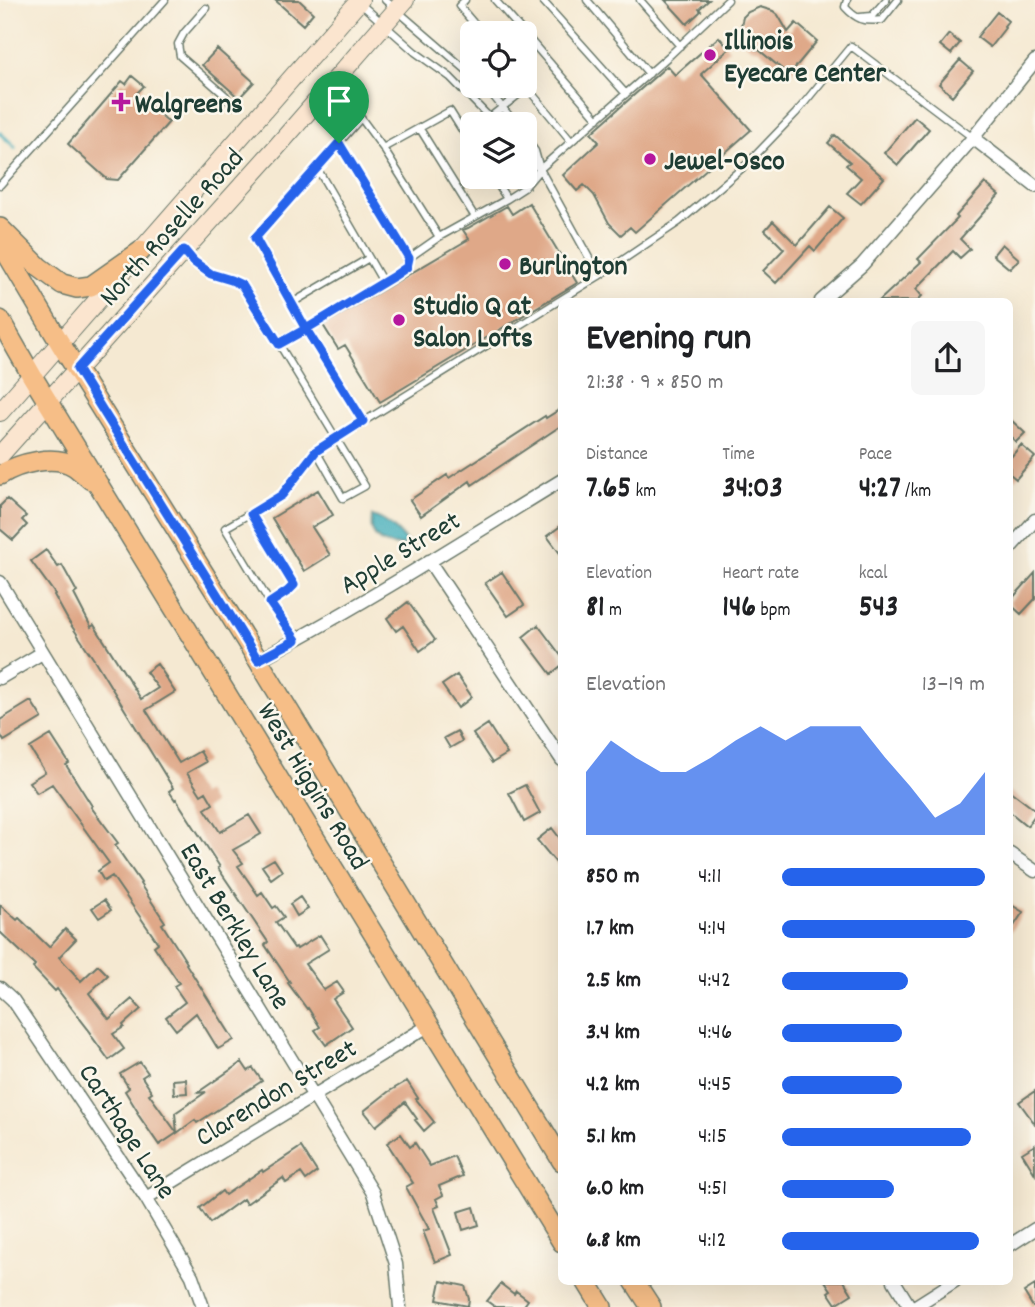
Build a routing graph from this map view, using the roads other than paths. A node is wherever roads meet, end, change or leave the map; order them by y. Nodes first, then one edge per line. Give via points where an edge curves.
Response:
1 (165, 0) edge
2 (465, 0) edge
3 (495, 0) edge
4 (542, 0) edge
5 (587, 0) edge
6 (640, 0) edge
7 (728, 0) edge
8 (847, 0) edge
9 (886, 0) edge
10 (898, 0) edge
11 (358, 1) edge
12 (396, 3) edge
13 (206, 8) dead end
14 (858, 18) junction
15 (472, 21) edge
16 (514, 21) edge
17 (384, 23) junction
18 (680, 46) junction
19 (537, 48) edge
20 (1035, 61) edge
21 (460, 64) edge
22 (649, 74) junction
23 (626, 94) junction
24 (496, 98) edge
25 (513, 98) edge
26 (535, 98) edge
27 (232, 106) dead end
28 (503, 107) junction
29 (485, 112) edge
30 (496, 112) edge
31 (507, 112) edge
32 (598, 118) junction
33 (460, 127) edge
34 (419, 129) junction
35 (973, 138) junction
36 (572, 141) junction
37 (339, 143) junction
38 (383, 148) junction
39 (537, 158) edge
40 (537, 167) edge
41 (317, 168) junction
42 (540, 169) junction
43 (0, 185) edge
44 (1035, 186) edge
45 (501, 189) edge
46 (507, 199) junction
47 (475, 217) junction
48 (0, 228) edge
49 (439, 237) junction
50 (0, 242) edge
51 (184, 250) junction
52 (141, 251) junction
53 (369, 258) junction
54 (409, 258) junction
55 (599, 276) junction
56 (383, 282) junction
57 (563, 298) edge
58 (824, 298) edge
59 (558, 301) edge
60 (292, 303) junction
61 (0, 320) edge
62 (306, 329) junction
63 (60, 343) junction
64 (279, 344) junction
65 (77, 369) junction
66 (32, 376) junction
67 (49, 401) junction
68 (0, 412) edge
69 (363, 421) junction
70 (336, 438) junction
71 (316, 451) junction
72 (0, 455) edge
73 (0, 475) edge
74 (558, 482) edge
75 (103, 490) junction
76 (251, 514) junction
77 (1035, 520) edge
78 (1013, 545) edge
79 (429, 561) junction
80 (0, 582) edge
81 (270, 603) junction
82 (296, 640) junction
83 (42, 653) junction
84 (258, 660) junction
85 (0, 678) edge
86 (558, 754) edge
87 (1013, 856) edge
88 (1035, 871) edge
89 (0, 988) edge
90 (428, 1026) junction
91 (313, 1096) junction
92 (558, 1154) edge
93 (146, 1198) junction
94 (1035, 1229) edge
95 (558, 1236) edge
96 (1013, 1243) edge
97 (588, 1285) edge
98 (637, 1285) edge
99 (897, 1285) edge
100 (948, 1285) edge
101 (203, 1307) edge
102 (400, 1307) edge
103 (602, 1307) edge
104 (651, 1307) edge
105 (912, 1307) edge

1 - 43 lane
2 - 15 lane via 459,6
3 - 16 lane
4 - 23 lane
5 - 22 lane
6 - 18 lane
7 - 18 lane
8 - 14 lane via 845,6
9 - 14 lane via 872,16
10 - 14 lane via 882,20
11 - 17 lane
11 - 52 main road, North Roselle Road
12 - 17 main road, North Roselle Road
12 - 21 lane
13 - 27 lane via 184,33 178,44 180,55
17 - 29 lane
17 - 51 main road, North Roselle Road
18 - 22 lane
19 - 32 lane
20 - 35 street
22 - 23 lane
23 - 32 lane
24 - 28 lane
25 - 28 lane
26 - 36 lane
28 - 30 lane
28 - 31 lane
32 - 36 lane
33 - 34 lane via 450,111
34 - 38 lane
34 - 47 lane
35 - 44 street
35 - 55 lane via 851,46 747,164 678,222
35 - 58 street via 862,265
36 - 42 lane
37 - 38 lane via 362,118
37 - 41 lane
37 - 54 lane
38 - 49 lane
39 - 42 lane
40 - 42 lane
41 - 53 lane
41 - 60 lane via 255,238
42 - 46 lane
42 - 55 lane
45 - 46 lane
46 - 47 lane
47 - 49 lane
48 - 52 main road via 39,267 62,284 77,288 91,286
49 - 54 lane
50 - 63 main road, West Higgins Road
51 - 64 lane via 211,274 242,285
51 - 65 main road, North Roselle Road
52 - 63 main road, North Roselle Road
53 - 56 lane
53 - 60 lane
54 - 56 lane via 407,267
55 - 57 lane
56 - 62 lane
59 - 69 lane
60 - 62 lane
61 - 66 main road, West Higgins Road
62 - 64 lane
62 - 69 lane
63 - 65 main road, West Higgins Road
63 - 66 main road, North Roselle Road
64 - 70 lane
65 - 67 main road, North Roselle Road
65 - 84 main road, West Higgins Road
66 - 67 main road, West Higgins Road
66 - 68 main road, North Roselle Road
67 - 72 main road, North Roselle Road
67 - 75 main road, West Higgins Road
69 - 70 lane
70 - 71 lane
70 - 71 lane via 365,485 343,498
71 - 76 lane via 282,495
73 - 75 main road via 48,460 73,465
74 - 79 street, Apple Street
75 - 90 main road, West Higgins Road
76 - 81 lane via 294,585
76 - 81 lane via 225,528
77 - 78 street
79 - 82 street, Apple Street
79 - 86 street
80 - 83 street, East Berkley Lane
81 - 82 lane
82 - 84 street, Apple Street
83 - 85 street
83 - 91 street, East Berkley Lane
84 - 92 main road, West Higgins Road
87 - 88 street
89 - 93 street, Carthage Lane via 13,1000
90 - 91 street, Clarendon Street
90 - 95 main road, West Higgins Road
91 - 93 street, Clarendon Street
91 - 102 street, East Berkley Lane via 373,1193 396,1264
93 - 101 street, Carthage Lane via 192,1276
94 - 96 street
97 - 103 main road
98 - 104 main road
99 - 105 street
100 - 105 street

